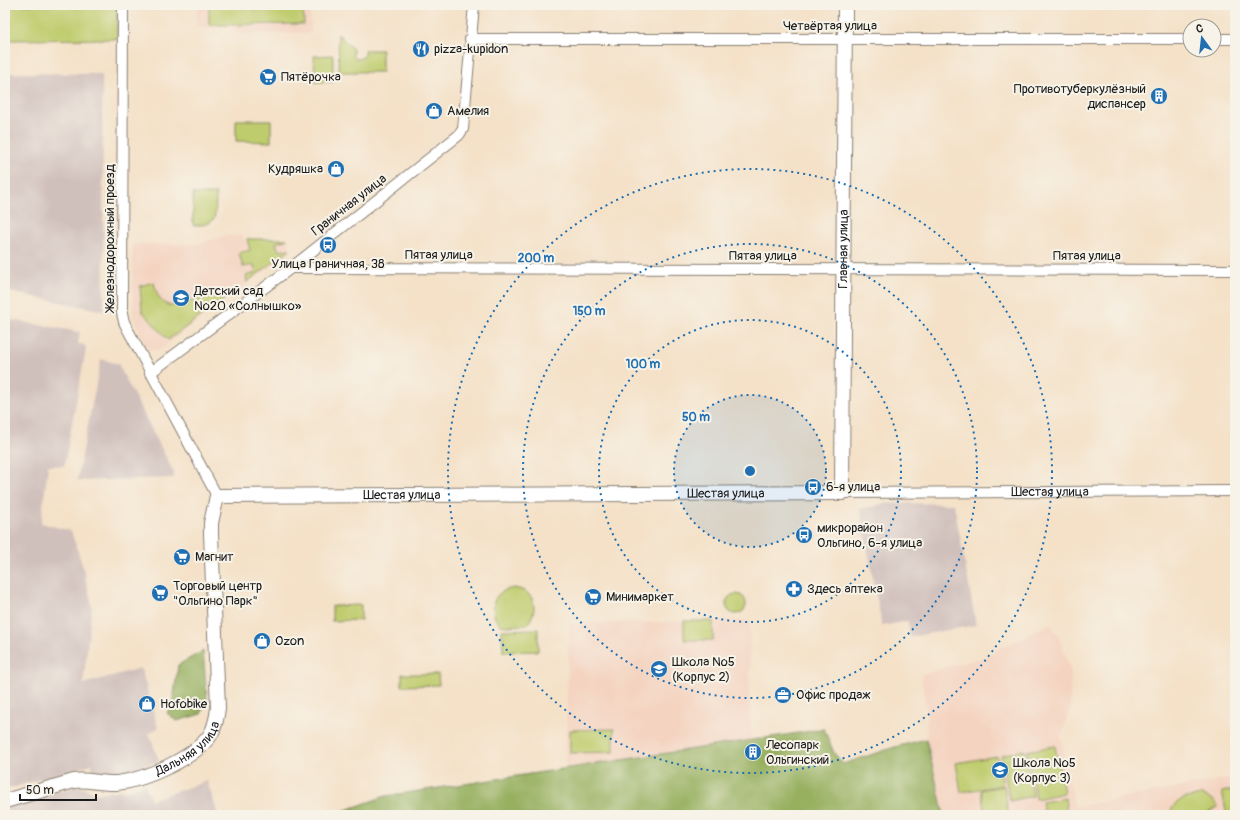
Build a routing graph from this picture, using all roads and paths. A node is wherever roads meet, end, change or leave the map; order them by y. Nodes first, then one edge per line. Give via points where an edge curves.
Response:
1 (123, 5) edge
2 (474, 5) edge
3 (845, 5) edge
4 (470, 39) junction
5 (844, 39) junction
6 (1182, 39) edge
7 (1222, 39) edge
8 (1235, 39) edge
9 (291, 268) junction
10 (843, 269) junction
11 (1235, 270) edge
12 (150, 373) junction
13 (1235, 491) edge
14 (842, 493) junction
15 (217, 496) junction
16 (5, 801) edge

1 - 12 street, Железнодорожный проезд via 122,305 124,322
2 - 4 street, Граничная улица
3 - 5 street, Главная улица
4 - 5 street, Четвёртая улица
4 - 9 street, Граничная улица via 463,129 459,135
5 - 6 street, Четвёртая улица
5 - 10 street, Главная улица
7 - 8 street
9 - 10 street, Пятая улица
9 - 12 street, Граничная улица
10 - 11 street, Пятая улица
10 - 14 street, Главная улица
12 - 15 street, Железнодорожный проезд
13 - 14 street, Шестая улица
14 - 15 street, Шестая улица
15 - 16 street, Дальняя улица via 211,534 218,708 209,736 201,746 185,757 137,778 110,783 79,780

